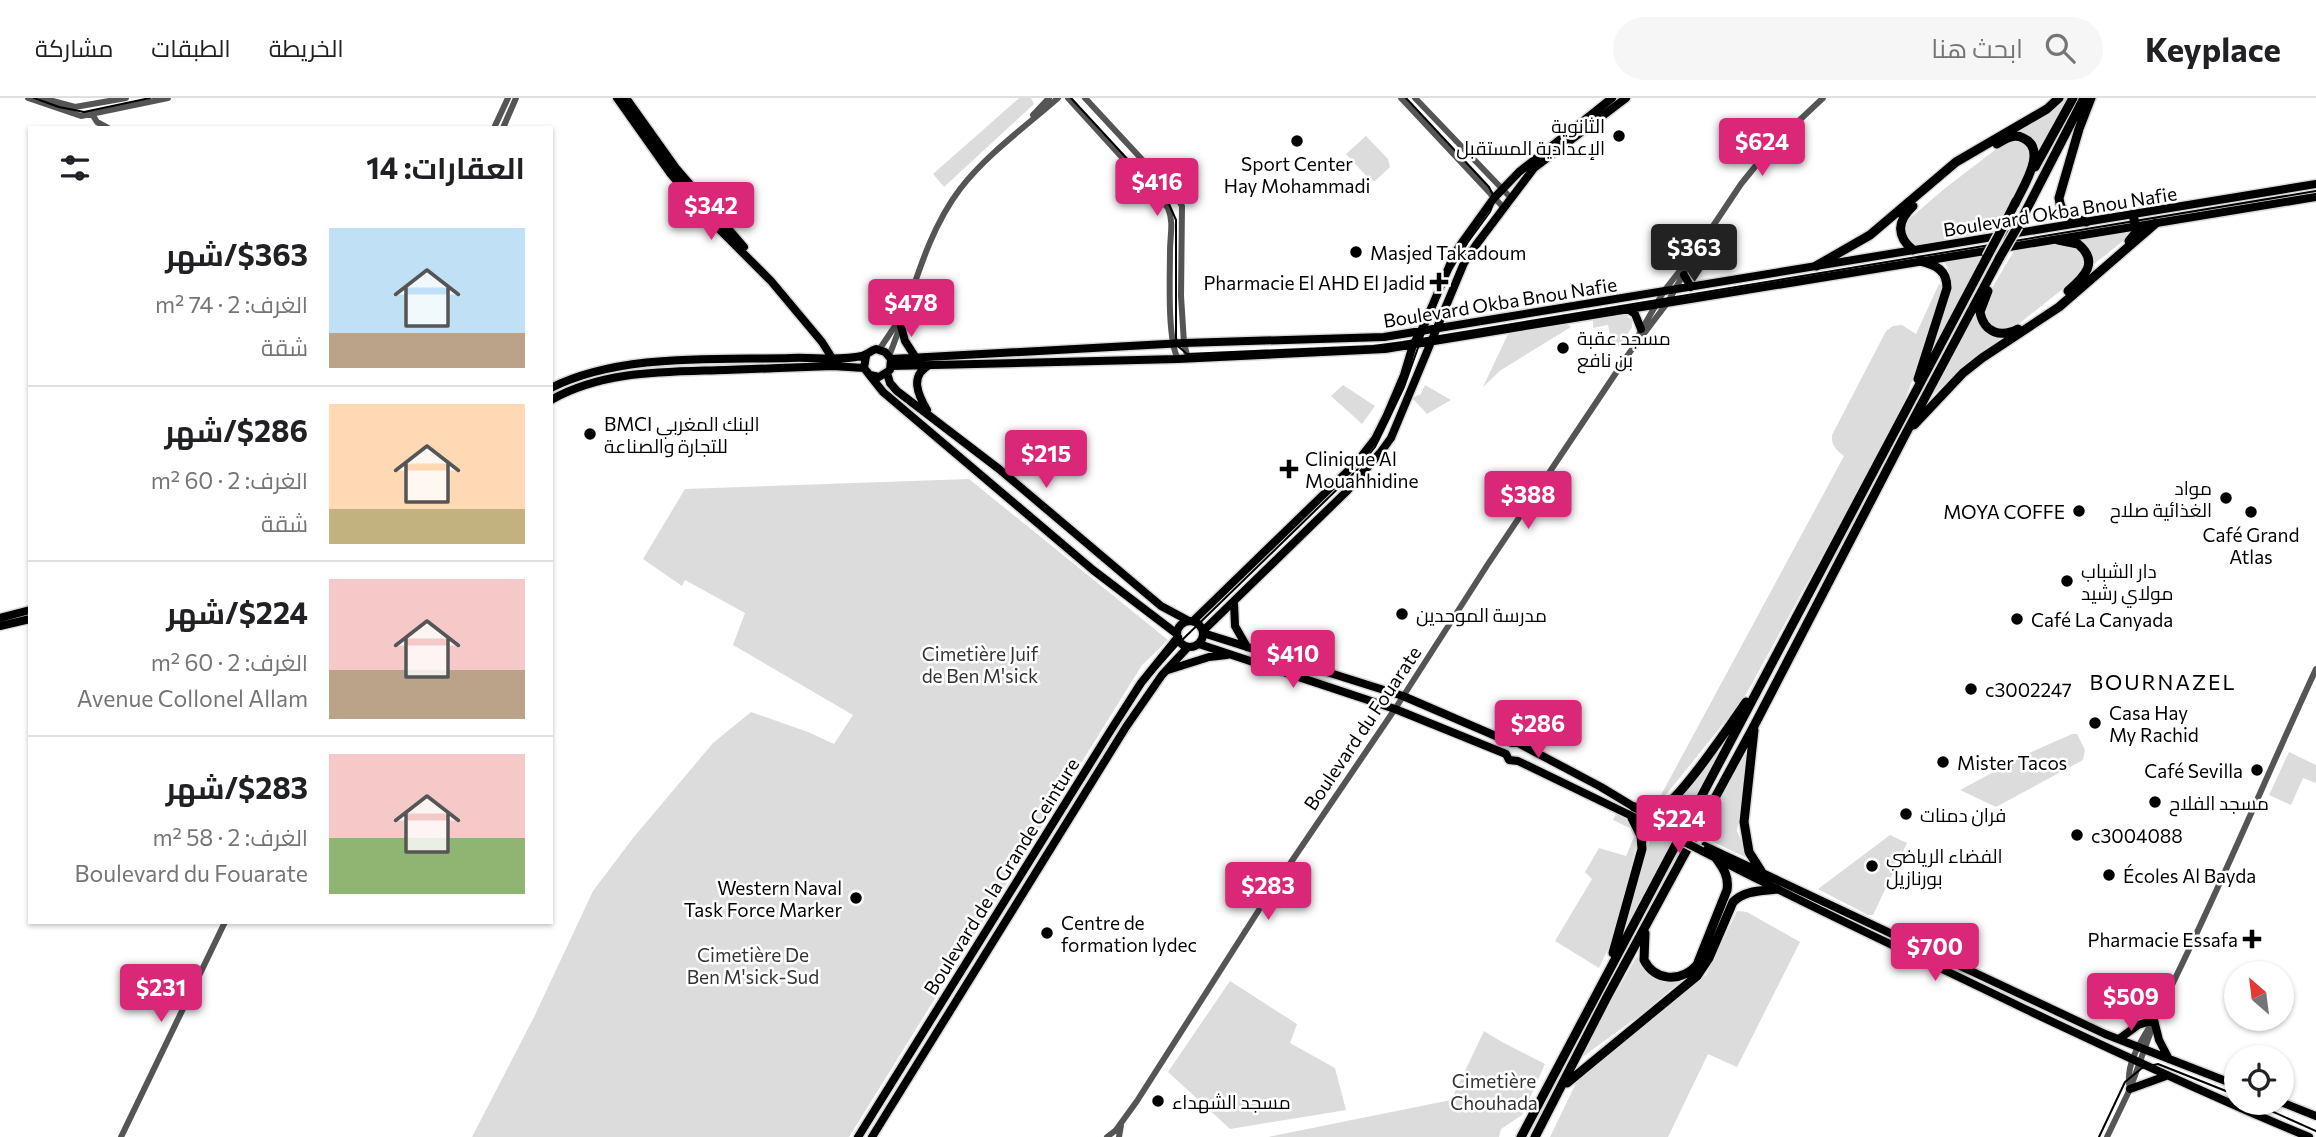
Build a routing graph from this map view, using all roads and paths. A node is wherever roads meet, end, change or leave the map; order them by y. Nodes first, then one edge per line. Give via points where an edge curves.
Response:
1 (28, 98) edge
2 (42, 98) edge
3 (126, 98) edge
4 (168, 98) edge
5 (508, 98) edge
6 (516, 98) edge
7 (617, 98) edge
8 (626, 98) edge
9 (1049, 98) edge
10 (1058, 98) edge
11 (1068, 98) edge
12 (1085, 98) edge
13 (1401, 98) edge
14 (1415, 98) edge
15 (1612, 98) edge
16 (1626, 98) edge
17 (1823, 98) edge
18 (2059, 98) edge
19 (2073, 98) edge
20 (2084, 98) edge
21 (2091, 98) edge
22 (95, 113) junction
23 (1025, 124) junction
24 (104, 126) edge
25 (495, 126) edge
26 (504, 126) edge
27 (643, 130) junction
28 (2316, 184) edge
29 (1502, 189) junction
30 (1510, 197) junction
31 (2316, 197) edge
32 (1494, 198) junction
33 (2015, 204) junction
34 (1503, 207) junction
35 (1898, 212) junction
36 (2133, 215) junction
37 (2086, 222) junction
38 (2156, 223) junction
39 (2137, 226) junction
40 (2058, 240) junction
41 (1909, 251) junction
42 (1695, 253) junction
43 (2000, 257) junction
44 (1917, 262) junction
45 (1816, 266) junction
46 (1684, 275) junction
47 (1691, 287) junction
48 (1675, 290) junction
49 (1664, 291) junction
50 (2078, 291) junction
51 (1668, 302) junction
52 (1656, 304) junction
53 (1628, 309) junction
54 (904, 313) junction
55 (1444, 314) junction
56 (1453, 326) junction
57 (901, 327) junction
58 (1438, 328) junction
59 (1641, 329) junction
60 (1420, 331) junction
61 (1184, 343) junction
62 (1432, 343) junction
63 (1173, 345) junction
64 (1413, 345) junction
65 (879, 350) junction
66 (1630, 352) junction
67 (866, 356) junction
68 (916, 358) junction
69 (1178, 359) junction
70 (1188, 359) junction
71 (835, 362) junction
72 (889, 363) junction
73 (933, 365) junction
74 (867, 372) junction
75 (553, 387) edge
76 (554, 399) edge
77 (930, 416) junction
78 (1895, 431) junction
79 (1903, 437) junction
80 (1234, 603) junction
81 (28, 611) edge
82 (0, 618) edge
83 (28, 619) edge
84 (1191, 621) junction
85 (0, 626) edge
86 (1203, 632) junction
87 (1177, 636) junction
88 (1199, 644) junction
89 (1188, 647) junction
90 (1247, 647) junction
91 (1230, 655) junction
92 (1770, 666) junction
93 (2316, 669) edge
94 (1166, 671) junction
95 (1403, 696) junction
96 (1395, 709) junction
97 (1754, 726) junction
98 (1512, 743) junction
99 (1523, 747) junction
100 (1506, 754) junction
101 (1518, 761) junction
102 (1633, 812) junction
103 (1703, 848) junction
104 (1716, 858) junction
105 (1761, 871) junction
106 (1777, 889) junction
107 (224, 924) edge
108 (1647, 925) junction
109 (1599, 990) junction
110 (2154, 1020) junction
111 (2119, 1040) junction
112 (2142, 1049) junction
113 (2169, 1059) junction
114 (2136, 1062) junction
115 (2166, 1076) junction
116 (2224, 1080) edge
117 (1563, 1086) junction
118 (2130, 1089) junction
119 (2294, 1107) edge
120 (2316, 1116) edge
121 (1114, 1136) edge
122 (121, 1137) edge
123 (858, 1137) edge
124 (872, 1137) edge
125 (1521, 1137) edge
126 (1535, 1137) edge
127 (2107, 1137) edge
128 (2309, 1137) edge

1 - 22 street via 81,117
2 - 3 street via 69,107
4 - 22 street
5 - 25 street
6 - 26 street
7 - 27 main road
8 - 27 main road
9 - 23 street
10 - 23 street
11 - 63 street via 1168,208
12 - 61 street via 1182,206
13 - 32 street
14 - 29 street
15 - 29 main road
16 - 30 main road via 1534,168
17 - 42 street, Boulevard du Fouarate via 1759,159
18 - 35 highway via 1956,162
19 - 33 highway
20 - 43 highway, bridge
21 - 37 highway via 2059,198 2066,215
22 - 24 street via 97,122
23 - 54 street via 958,192 929,244
27 - 71 main road via 836,352
28 - 36 main road, Boulevard Okba Bnou Nafie
29 - 30 street
29 - 32 main road
30 - 34 main road
31 - 38 main road, Boulevard Okba Bnou Nafie
32 - 34 street
32 - 60 main road via 1455,253
33 - 41 highway via 2034,157 2032,145 2019,136 2003,140 1962,165 1905,213 1900,235
33 - 78 highway, bridge
34 - 55 main road via 1464,263
35 - 41 highway via 1894,232
35 - 45 highway via 1857,244
36 - 37 main road, Boulevard Okba Bnou Nafie
36 - 39 highway
37 - 41 main road, Boulevard Okba Bnou Nafie
38 - 39 main road, Boulevard Okba Bnou Nafie
38 - 50 highway
39 - 40 main road, Boulevard Okba Bnou Nafie
39 - 50 highway via 2132,238
40 - 43 highway via 2082,247 2088,270 2052,305 2002,335 1989,329 1980,312
40 - 44 main road, Boulevard Okba Bnou Nafie
41 - 44 main road
41 - 45 main road, Boulevard Okba Bnou Nafie
42 - 46 street, Boulevard du Fouarate
42 - 49 street, Boulevard du Fouarate
43 - 79 highway
44 - 51 main road, Boulevard Okba Bnou Nafie
44 - 78 highway via 1939,268 1947,288
45 - 47 main road, Boulevard Okba Bnou Nafie
46 - 47 main road
46 - 48 street, Boulevard du Fouarate
47 - 48 main road, Boulevard Okba Bnou Nafie
48 - 49 main road, Boulevard Okba Bnou Nafie
48 - 51 street, Boulevard du Fouarate
49 - 52 street, Boulevard du Fouarate
49 - 56 main road, Boulevard Okba Bnou Nafie
50 - 79 highway via 1963,373
51 - 52 main road, Boulevard Okba Bnou Nafie
51 - 66 street, Boulevard du Fouarate
52 - 53 main road, Boulevard Okba Bnou Nafie
52 - 59 street, Boulevard du Fouarate
53 - 59 main road
53 - 62 main road, Boulevard Okba Bnou Nafie
54 - 57 street
54 - 65 street
55 - 56 main road
55 - 58 main road
56 - 58 main road, Boulevard Okba Bnou Nafie
57 - 68 main road
57 - 72 street
58 - 60 main road, Boulevard Okba Bnou Nafie
58 - 62 main road
59 - 66 street, Boulevard du Fouarate
60 - 61 main road, Boulevard Okba Bnou Nafie via 1349,339
60 - 64 main road
61 - 63 main road, Boulevard Okba Bnou Nafie
61 - 70 street
62 - 64 main road, Boulevard Okba Bnou Nafie
62 - 80 main road via 1391,438 1380,453
63 - 68 main road, Boulevard Okba Bnou Nafie
63 - 69 street
64 - 70 main road, Boulevard Okba Bnou Nafie
64 - 84 main road via 1387,415 1357,462
65 - 67 main road
65 - 72 main road
66 - 95 street, Boulevard du Fouarate
67 - 71 main road
67 - 74 main road
68 - 72 main road, Boulevard Okba Bnou Nafie
69 - 70 main road, Boulevard Okba Bnou Nafie
69 - 73 main road, Boulevard Okba Bnou Nafie
71 - 74 main road
71 - 75 main road via 709,360 627,366
71 - 76 main road via 623,376 578,387
72 - 73 main road, Boulevard Okba Bnou Nafie
72 - 74 main road via 878,377
72 - 77 main road via 892,386
73 - 77 main road via 921,372 916,384
74 - 87 main road via 883,392 1066,548
77 - 84 main road via 1161,606
78 - 92 highway
79 - 97 highway
80 - 86 main road
80 - 90 main road via 1235,626
81 - 82 main road
83 - 85 main road
84 - 86 main road
84 - 87 main road via 1182,624
86 - 88 main road
86 - 90 main road
87 - 89 main road
87 - 123 main road, Boulevard de la Grande Ceinture via 1115,723
88 - 89 main road
88 - 91 main road
89 - 94 main road, Boulevard de la Grande Ceinture
90 - 95 main road
91 - 94 main road
91 - 96 main road
92 - 102 highway via 1669,804 1656,811
92 - 109 highway
93 - 110 street
94 - 124 main road, Boulevard de la Grande Ceinture
95 - 96 street, Boulevard du Fouarate
95 - 98 main road
96 - 100 main road
96 - 121 street, Boulevard du Fouarate
97 - 105 highway via 1744,822 1749,852
97 - 108 highway
98 - 99 main road
98 - 100 main road
99 - 101 main road via 1524,757
99 - 102 main road
100 - 101 main road via 1509,760
101 - 102 main road
102 - 103 main road, bridge
102 - 109 highway via 1642,849 1619,937
103 - 104 main road
103 - 105 main road
104 - 106 main road
104 - 108 highway via 1726,873 1727,890 1690,972 1661,976 1647,966 1642,953
105 - 111 main road
106 - 114 main road
106 - 117 highway via 1738,896 1697,975
107 - 122 street
108 - 117 highway
109 - 125 highway
110 - 111 main road via 2138,1025
110 - 112 street
110 - 113 main road
111 - 112 main road
112 - 113 main road
112 - 114 street
113 - 116 main road
114 - 115 main road
114 - 118 street
115 - 118 main road
115 - 128 main road
117 - 126 highway
118 - 127 street
119 - 120 main road

